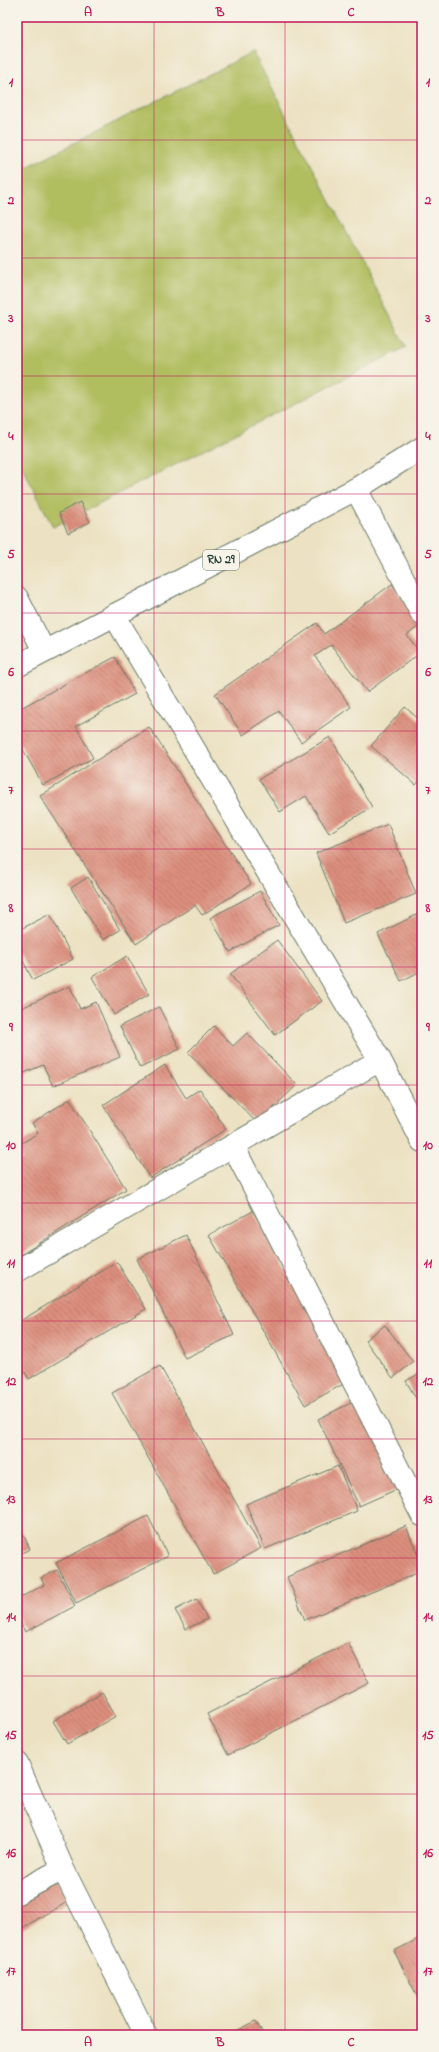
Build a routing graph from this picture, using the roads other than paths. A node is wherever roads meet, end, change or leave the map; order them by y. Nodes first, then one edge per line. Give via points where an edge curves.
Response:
1 (422, 448) edge
2 (356, 489) junction
3 (17, 598) edge
4 (422, 614) edge
5 (114, 615) junction
6 (44, 651) junction
7 (17, 666) edge
8 (380, 1060) junction
9 (422, 1141) edge
10 (233, 1146) junction
11 (17, 1271) edge
12 (422, 1515) edge
13 (17, 1763) edge
14 (63, 1869) junction
15 (17, 1893) edge
16 (146, 2035) edge

1 - 2 street, RN 29
2 - 4 street
2 - 5 street, RN 29
3 - 6 street
5 - 6 street, RN 29
5 - 8 street
6 - 7 street, RN 29
8 - 9 street
8 - 10 street
10 - 11 street
10 - 12 street
13 - 14 street
14 - 15 street
14 - 16 street

